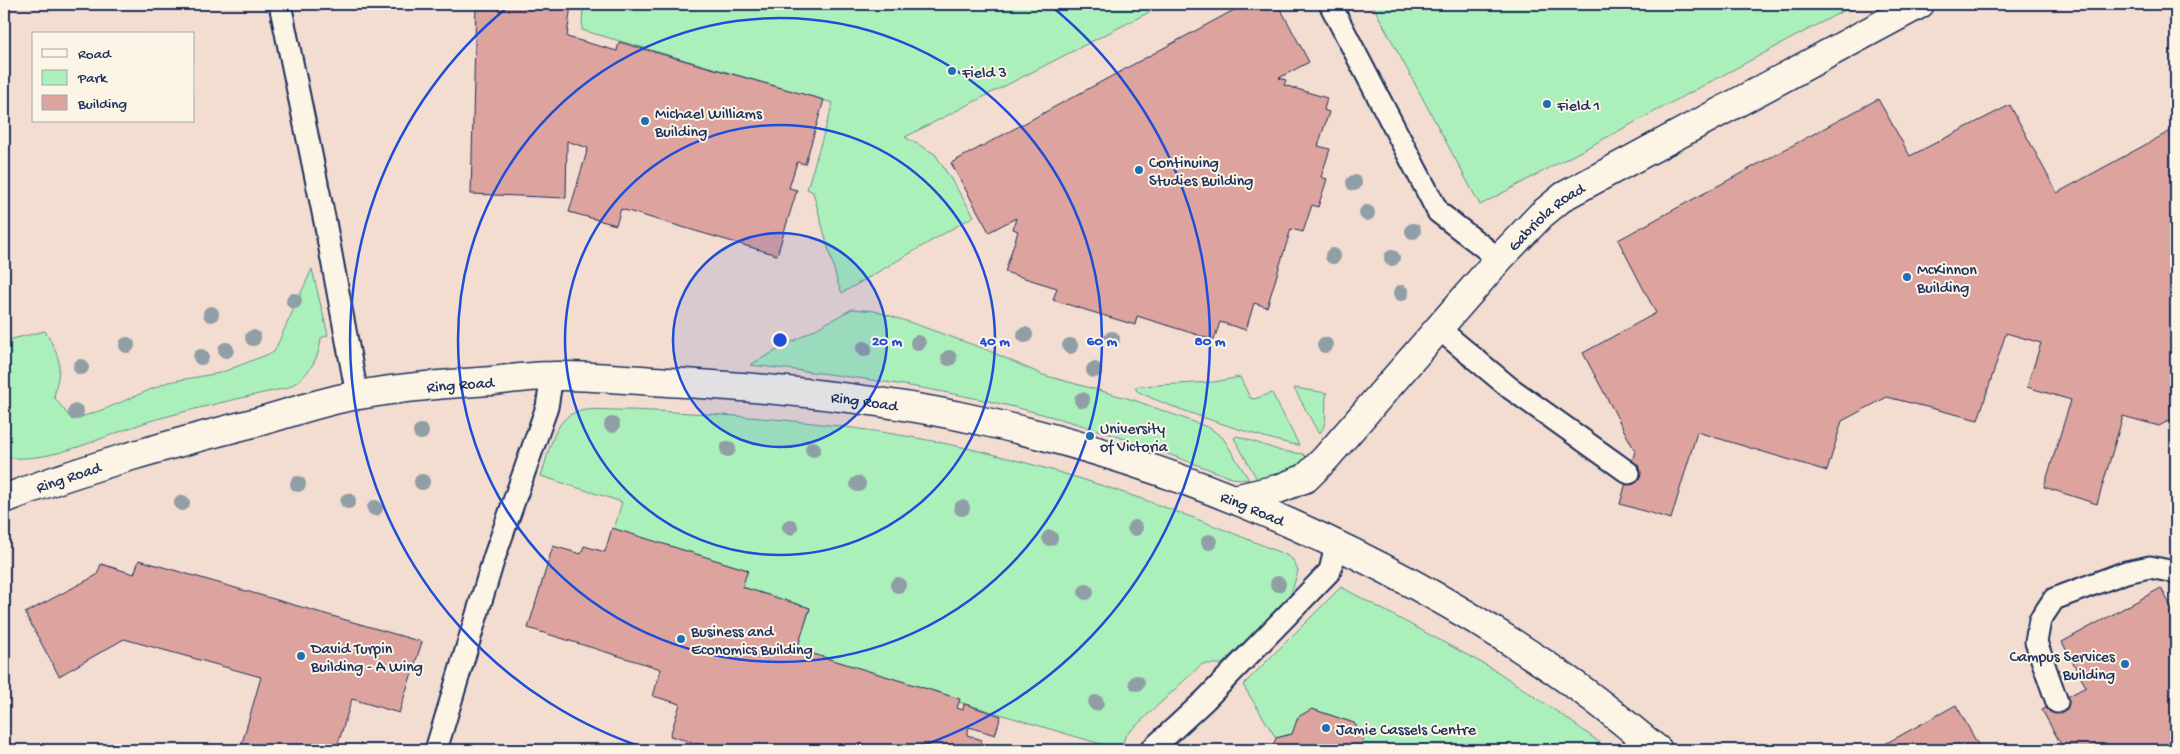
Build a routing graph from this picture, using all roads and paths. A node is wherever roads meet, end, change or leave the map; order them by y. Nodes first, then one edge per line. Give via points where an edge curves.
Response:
1 (280, 4) edge
2 (1330, 4) edge
3 (1920, 4) edge
4 (1499, 259) junction
5 (1438, 328) junction
6 (552, 376) junction
7 (357, 395) junction
8 (1629, 473) dead end
9 (4, 499) edge
10 (1234, 499) junction
11 (1336, 546) junction
12 (2176, 571) edge
13 (2057, 702) dead end
14 (436, 750) edge
15 (1151, 750) edge
16 (1658, 750) edge

1 - 7 lane
2 - 4 lane via 1438,212
3 - 4 street, Gabriola Road via 1564,196
4 - 5 street, Gabriola Road
5 - 8 lane via 1510,388
5 - 10 street, Gabriola Road via 1306,478 1278,489
6 - 7 street, Ring Road
6 - 10 street, Ring Road via 757,387 877,402 980,420 1122,460
6 - 14 lane via 547,407 494,558
7 - 9 street, Ring Road via 184,440
10 - 11 street, Ring Road
11 - 15 lane via 1330,571 1205,700
11 - 16 street, Ring Road via 1449,606 1520,649 1577,686
12 - 13 lane via 2150,567 2126,572 2054,599 2040,620 2036,642

